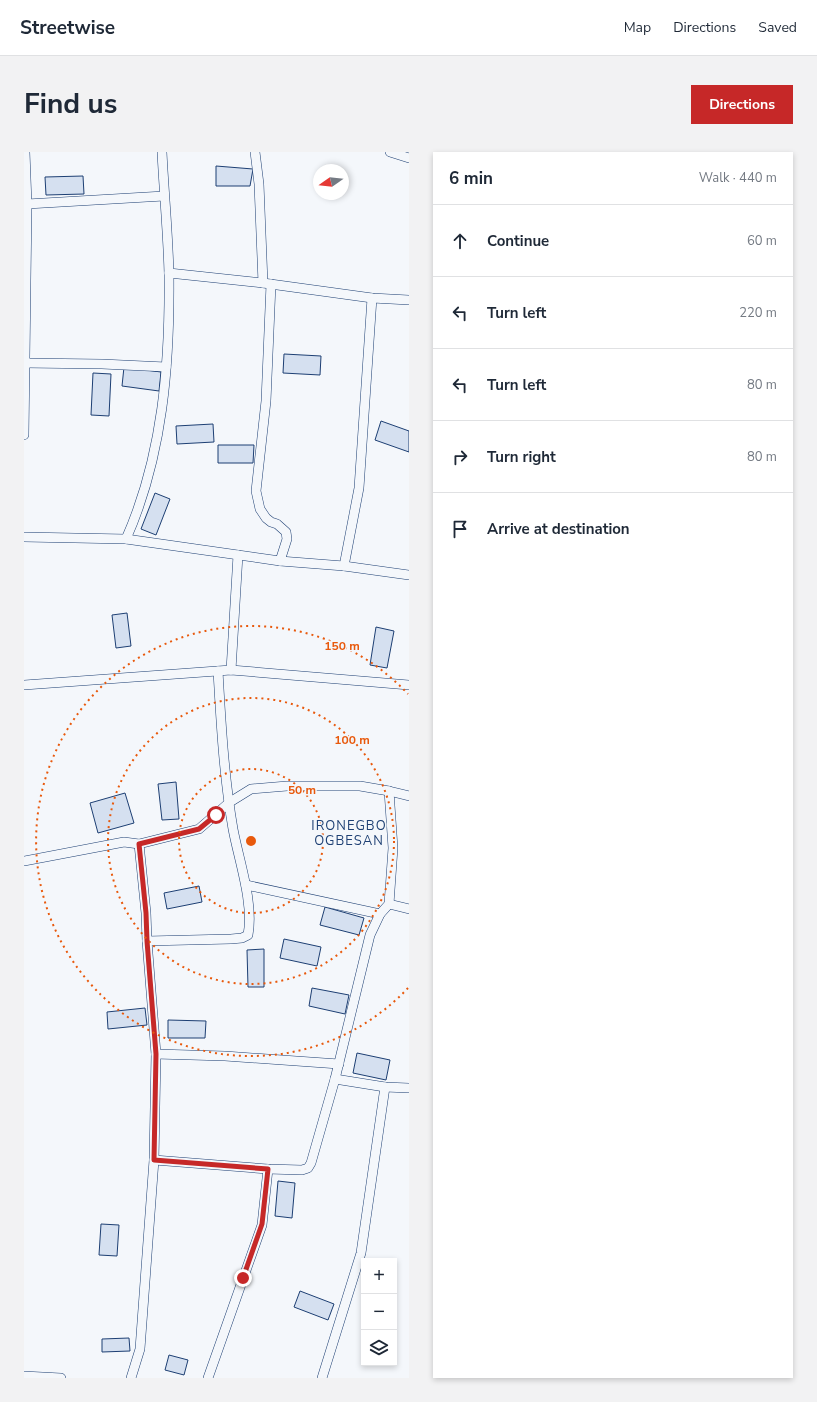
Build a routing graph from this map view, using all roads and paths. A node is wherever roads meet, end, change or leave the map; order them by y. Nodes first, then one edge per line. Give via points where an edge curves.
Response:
1 (25, 152) edge
2 (162, 152) edge
3 (256, 152) edge
4 (390, 152) edge
5 (409, 158) edge
6 (164, 196) junction
7 (27, 204) junction
8 (169, 273) junction
9 (267, 283) junction
10 (372, 298) junction
11 (409, 300) edge
12 (25, 364) junction
13 (166, 366) junction
14 (24, 435) edge
15 (24, 537) edge
16 (126, 539) junction
17 (238, 555) junction
18 (280, 561) junction
19 (344, 566) junction
20 (409, 575) edge
21 (231, 670) junction
22 (218, 671) junction
23 (24, 685) edge
24 (409, 685) edge
25 (389, 791) junction
26 (409, 796) edge
27 (230, 802) junction
28 (139, 844) junction
29 (24, 860) edge
30 (246, 885) junction
31 (389, 904) junction
32 (409, 909) edge
33 (380, 914) junction
34 (147, 941) junction
35 (156, 1054) junction
36 (339, 1064) junction
37 (335, 1078) junction
38 (385, 1087) junction
39 (409, 1088) edge
40 (154, 1160) junction
41 (268, 1169) junction
42 (24, 1376) edge
43 (61, 1378) edge
44 (131, 1378) edge
45 (208, 1378) edge
46 (322, 1378) edge

1 - 7 street
2 - 6 street
3 - 9 street
4 - 5 street
6 - 7 street
6 - 8 street
7 - 12 street
8 - 9 street
8 - 13 street
9 - 10 street
9 - 18 street via 266,401 256,491 260,509 266,518 286,532 287,539
10 - 11 street
10 - 19 street via 359,488
12 - 13 street
12 - 14 street
13 - 16 street via 161,419 150,471 137,515
15 - 16 street
16 - 17 street
17 - 18 street
17 - 21 street
18 - 19 street
19 - 20 street
21 - 22 street
21 - 24 street
22 - 23 street
22 - 27 street via 224,768
25 - 26 street
25 - 27 street via 360,786 287,786 251,789
25 - 31 street via 393,848
27 - 28 street via 199,829
27 - 30 street via 233,829
28 - 29 street via 124,842
28 - 34 street
30 - 33 street
30 - 34 street via 250,925 248,935 242,938
31 - 32 street
31 - 33 street
33 - 36 street via 370,935
34 - 35 street
35 - 36 street
35 - 40 street
36 - 37 street
37 - 38 street
37 - 41 street via 308,1168
38 - 39 street
38 - 46 street via 361,1253
40 - 41 street
40 - 44 street via 140,1349
41 - 45 street via 262,1224
42 - 43 street

